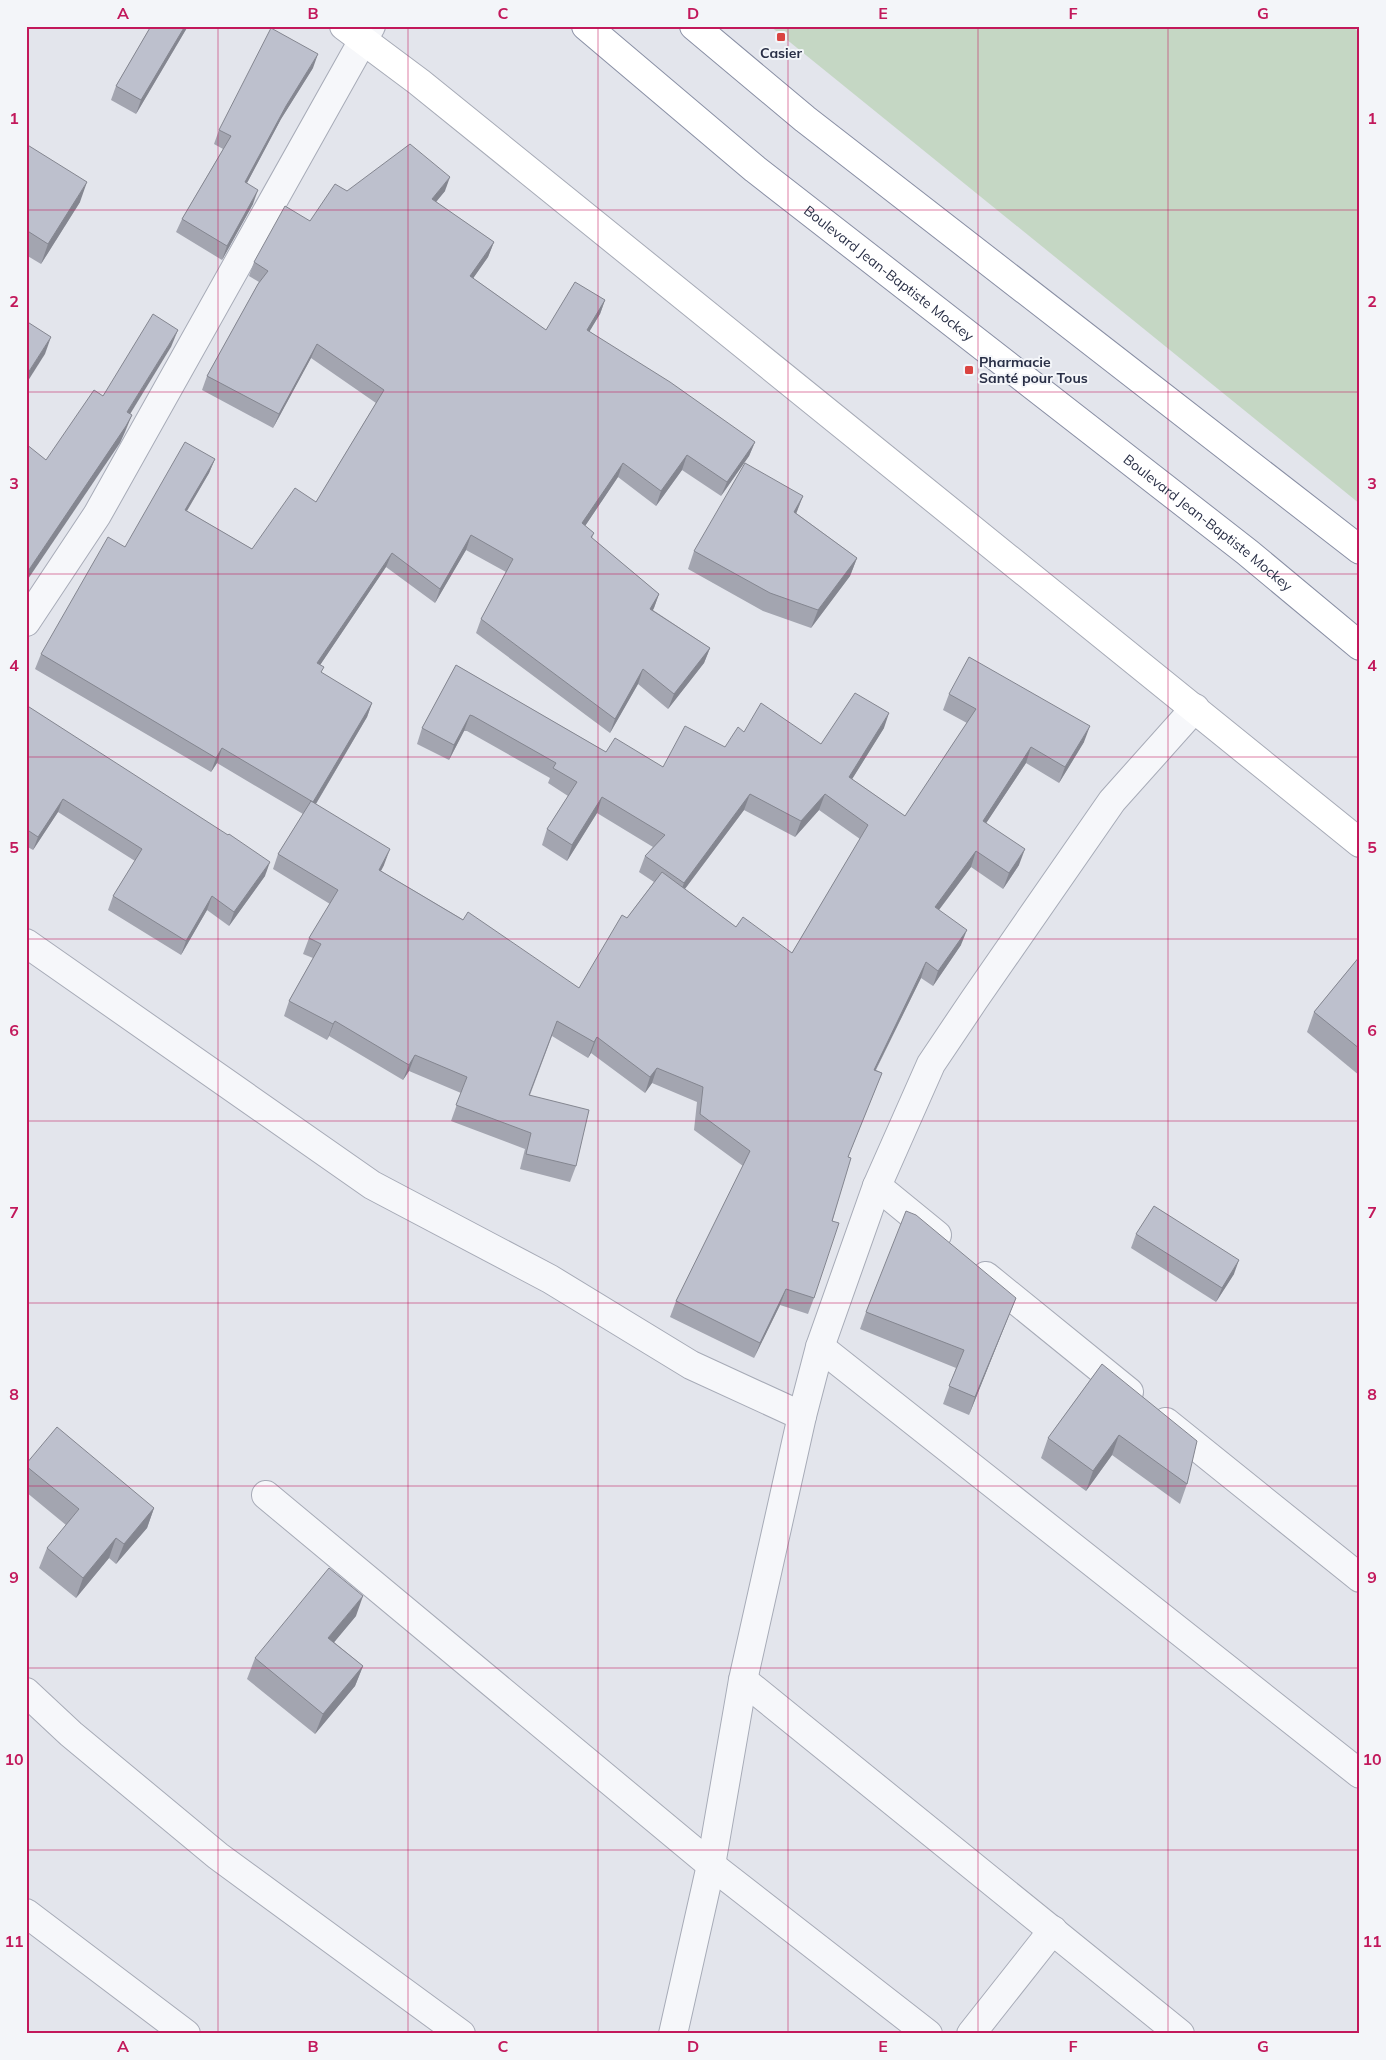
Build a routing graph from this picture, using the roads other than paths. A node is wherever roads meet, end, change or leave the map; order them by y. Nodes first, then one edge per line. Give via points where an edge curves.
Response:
1 (586, 26) edge
2 (694, 26) edge
3 (359, 31) edge
4 (1360, 550) edge
5 (26, 622) edge
6 (1360, 646) edge
7 (1195, 708) junction
8 (1360, 842) edge
9 (26, 942) edge
10 (877, 1186) junction
11 (820, 1347) junction
12 (802, 1416) junction
13 (266, 1495) dead end
14 (1360, 1578) edge
15 (743, 1680) junction
16 (26, 1692) edge
17 (1360, 1774) edge
18 (711, 1864) junction
19 (26, 1913) edge
20 (1053, 1930) junction
21 (186, 2034) edge
22 (461, 2034) edge
23 (673, 2034) edge
24 (928, 2034) edge
25 (971, 2034) edge
26 (1180, 2034) edge

1 - 6 main road, Boulevard Jean-Baptiste Mockey via 755,169 1246,552
2 - 4 main road via 805,119
3 - 5 street via 97,515
3 - 7 main road
7 - 8 main road
7 - 10 street via 1112,801 931,1064
9 - 12 street via 372,1185 550,1279 690,1364
10 - 11 street
10 - 14 street
11 - 12 street
11 - 17 street
12 - 15 street
13 - 18 street
15 - 18 street
15 - 20 street
16 - 22 street via 71,1734 218,1856
18 - 23 street
18 - 24 street
19 - 21 street
20 - 25 street
20 - 26 street

